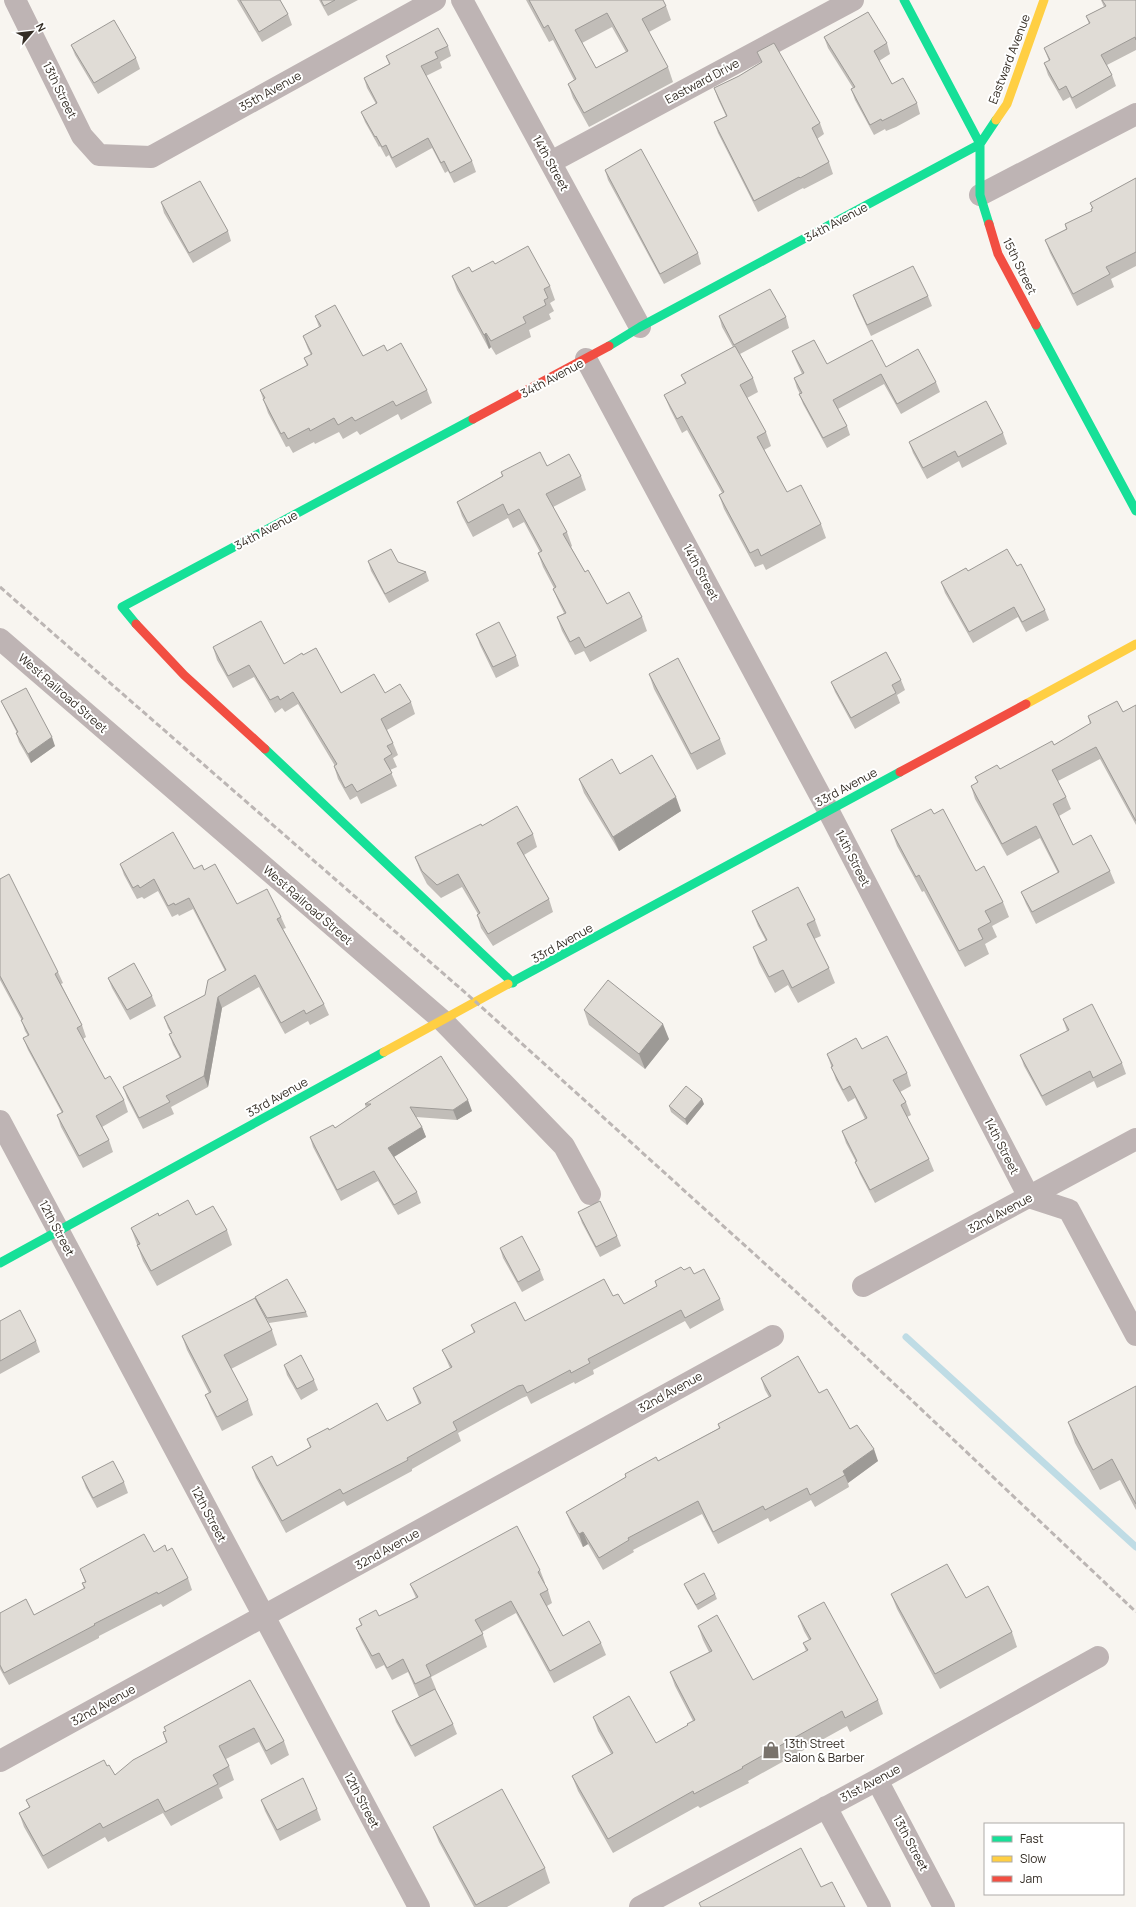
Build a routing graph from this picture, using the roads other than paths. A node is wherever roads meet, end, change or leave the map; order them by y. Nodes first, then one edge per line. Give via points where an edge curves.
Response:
1 (435, 0) edge
2 (462, 0) edge
3 (853, 0) edge
4 (904, 0) edge
5 (1044, 0) edge
6 (18, 1) edge
7 (1136, 114) edge
8 (980, 144) junction
9 (100, 155) joint
10 (551, 162) junction
11 (980, 195) junction
12 (640, 327) junction
13 (586, 359) junction
14 (1136, 511) edge
15 (0, 639) edge
16 (1136, 644) edge
17 (828, 810) junction
18 (513, 983) junction
19 (442, 1020) junction
20 (0, 1121) edge
21 (1136, 1139) edge
22 (590, 1194) dead end
23 (1029, 1197) junction
24 (59, 1231) junction
25 (0, 1264) edge
26 (863, 1286) dead end
27 (1136, 1335) edge
28 (773, 1336) dead end
29 (264, 1616) junction
30 (1098, 1657) dead end
31 (0, 1761) edge
32 (878, 1780) junction
33 (826, 1807) junction
34 (419, 1907) edge
35 (640, 1907) edge
36 (880, 1907) edge
37 (944, 1907) edge

1 - 9 street, 35th Avenue via 151,157
2 - 10 street, 14th Street
3 - 10 street, Eastward Drive
4 - 8 street, 15th Street
5 - 8 street, Eastward Avenue via 1007,104
6 - 9 street, 13th Street via 82,136
7 - 11 street
8 - 11 street, 15th Street
8 - 12 street, 34th Avenue
10 - 12 street, 14th Street
11 - 14 street, 15th Street via 998,254
12 - 13 street, 34th Avenue
13 - 17 street, 14th Street
13 - 18 street, 34th Avenue via 122,607 145,636 183,674 356,833
15 - 19 street, West Railroad Street
16 - 17 street, 33rd Avenue
17 - 18 street, 33rd Avenue
17 - 23 street, 14th Street
18 - 19 street, 33rd Avenue
19 - 22 street, West Railroad Street via 564,1146
19 - 24 street, 33rd Avenue
20 - 24 street, 12th Street
21 - 23 street, 32nd Avenue
23 - 26 street, 32nd Avenue
23 - 27 street via 1069,1210
24 - 25 street, 33rd Avenue
24 - 29 street, 12th Street
28 - 29 street, 32nd Avenue
29 - 31 street, 32nd Avenue
29 - 34 street, 12th Street
30 - 32 street, 31st Avenue
32 - 33 street, 31st Avenue
32 - 37 street, 13th Street
33 - 35 street, 31st Avenue
33 - 36 street

